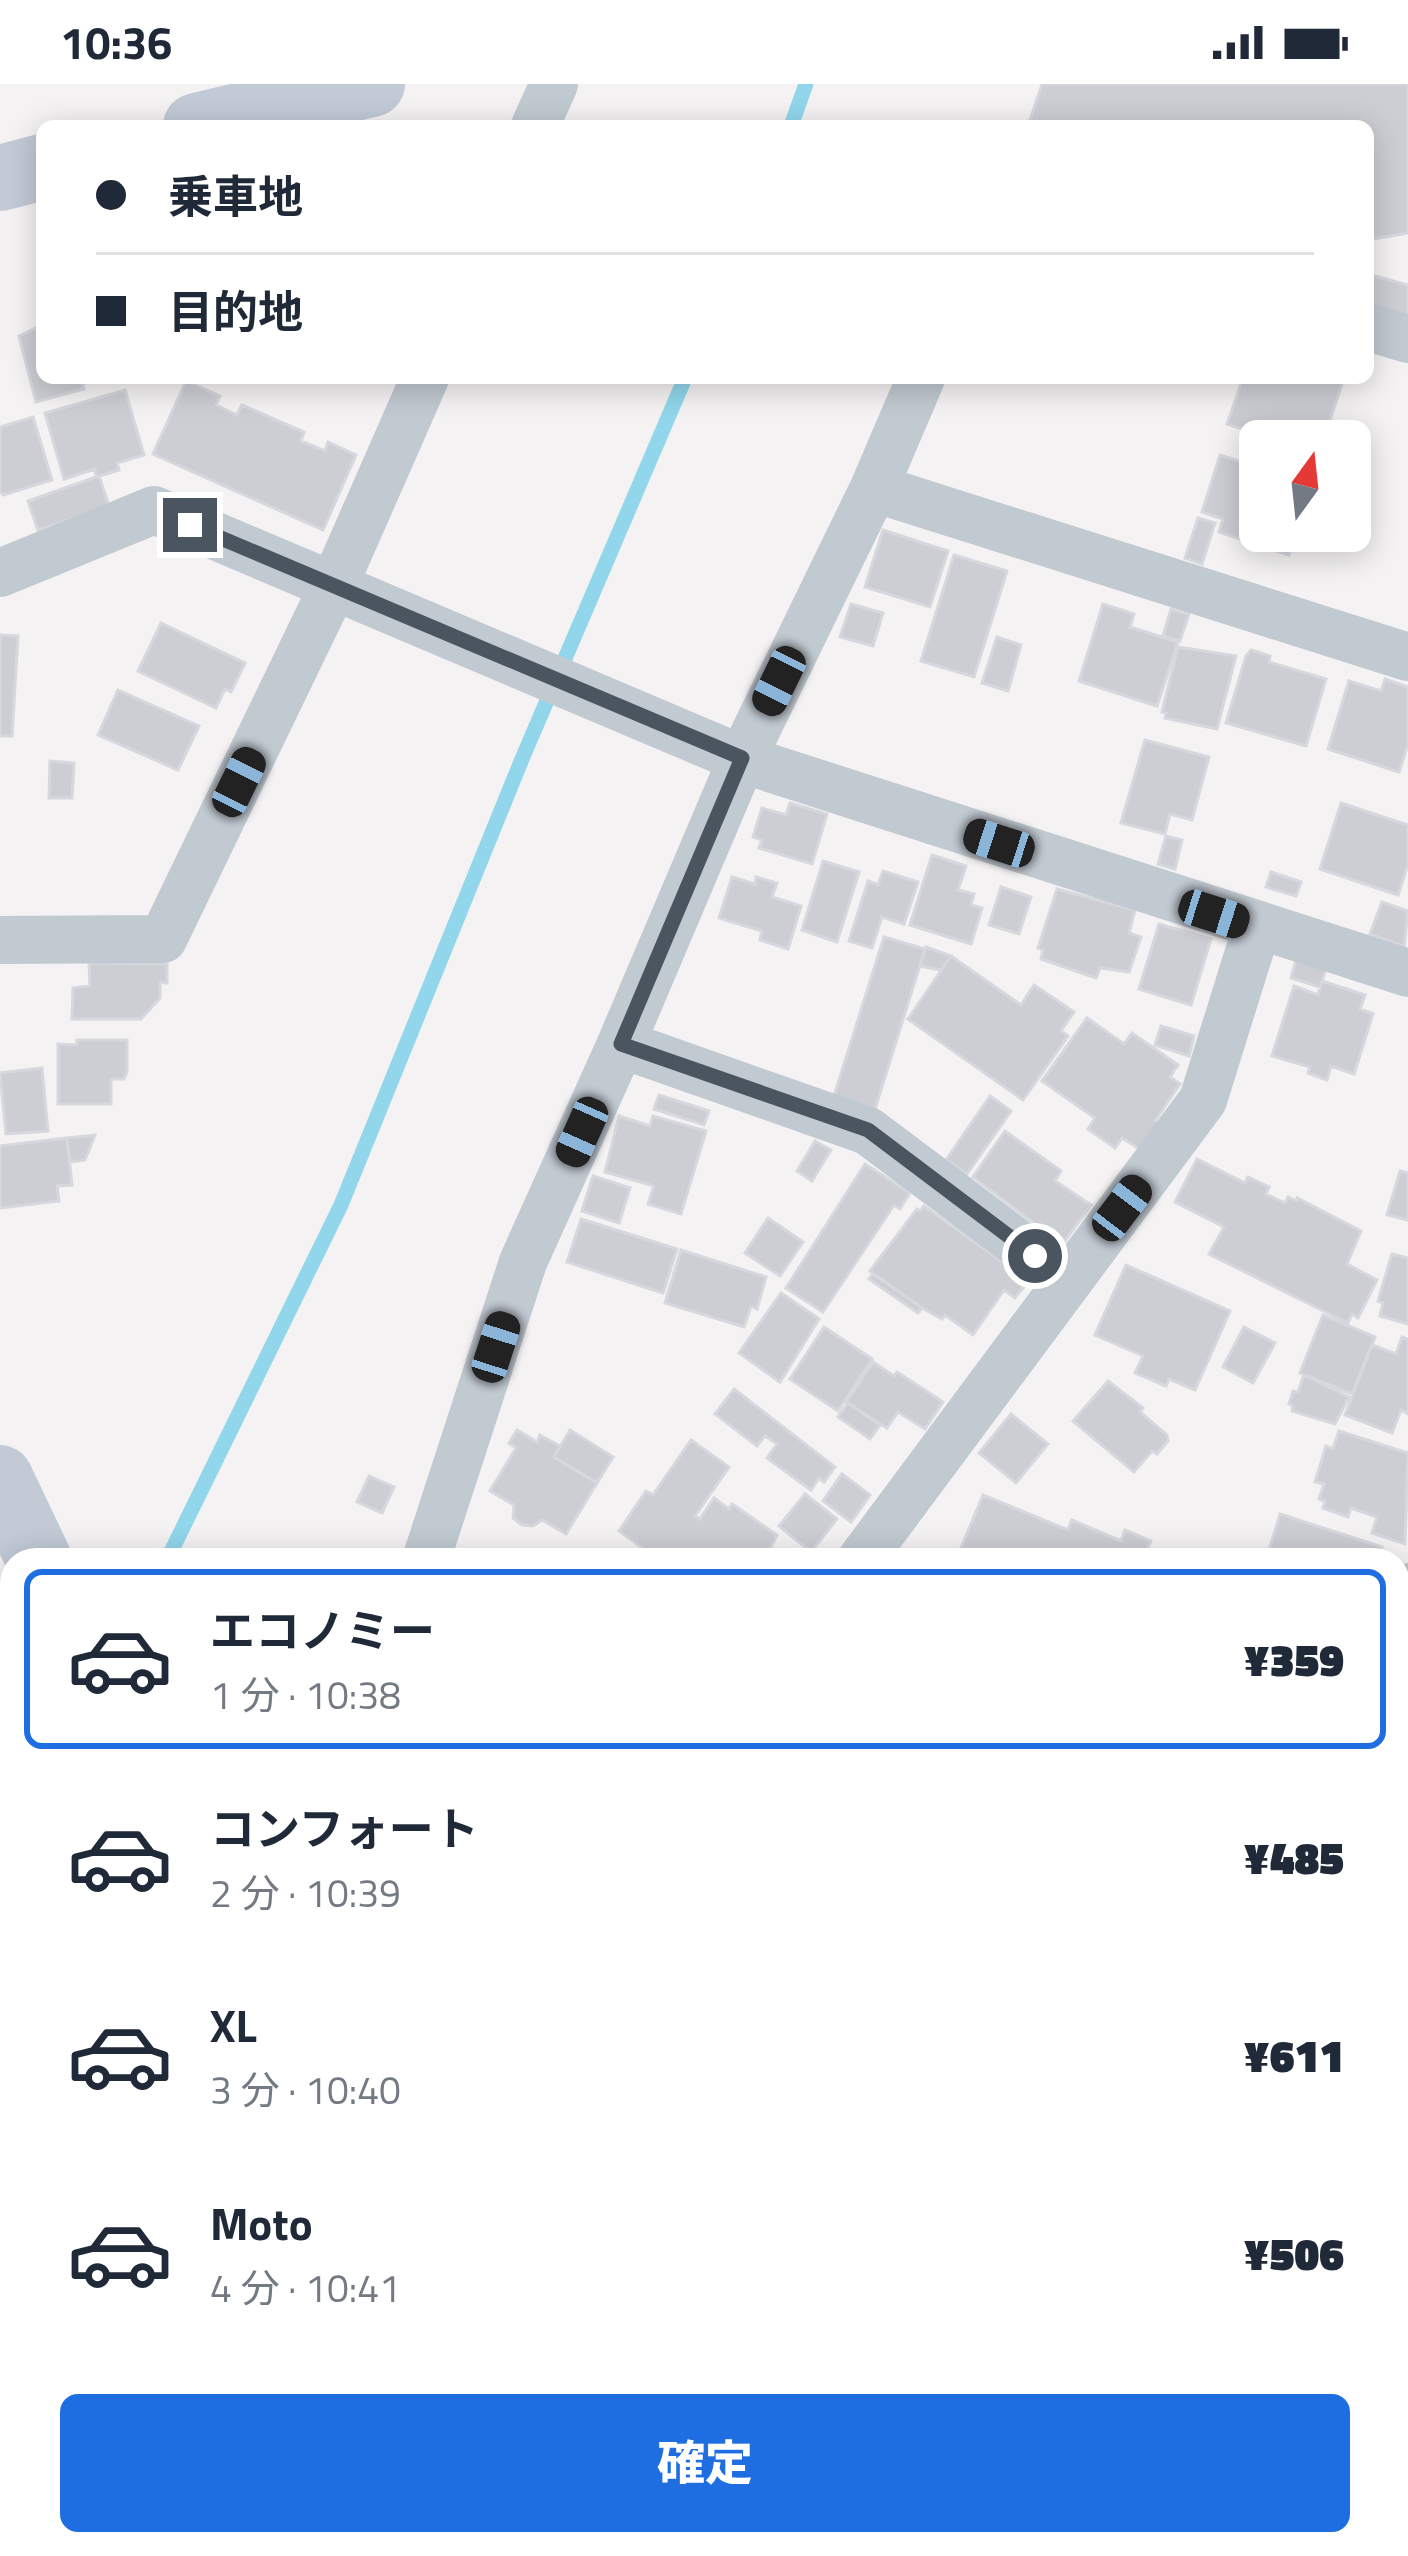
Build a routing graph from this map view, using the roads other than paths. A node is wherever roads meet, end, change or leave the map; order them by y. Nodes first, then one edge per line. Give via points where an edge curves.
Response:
1 (372, 84) edge
2 (554, 84) edge
3 (221, 120) edge
4 (538, 120) edge
5 (36, 169) edge
6 (0, 178) edge
7 (1374, 329) edge
8 (1408, 339) edge
9 (422, 384) edge
10 (918, 384) edge
11 (874, 488) junction
12 (0, 573) edge
13 (334, 585) junction
14 (1408, 657) edge
15 (742, 758) junction
16 (1257, 928) junction
17 (0, 940) edge
18 (1408, 973) edge
19 (621, 1044) junction
20 (1068, 1281) junction
21 (0, 1478) edge
22 (33, 1548) edge
23 (430, 1548) edge
24 (870, 1548) edge

1 - 3 main road
2 - 4 street
5 - 6 main road
7 - 8 street
9 - 13 street
10 - 11 street
11 - 14 street
11 - 15 street
12 - 13 street via 154,510
13 - 15 street
13 - 17 street via 163,939
15 - 16 street
15 - 19 street
16 - 18 street
16 - 20 street via 1203,1100
19 - 20 street via 868,1130
19 - 23 street via 523,1262
20 - 24 street
21 - 22 main road

